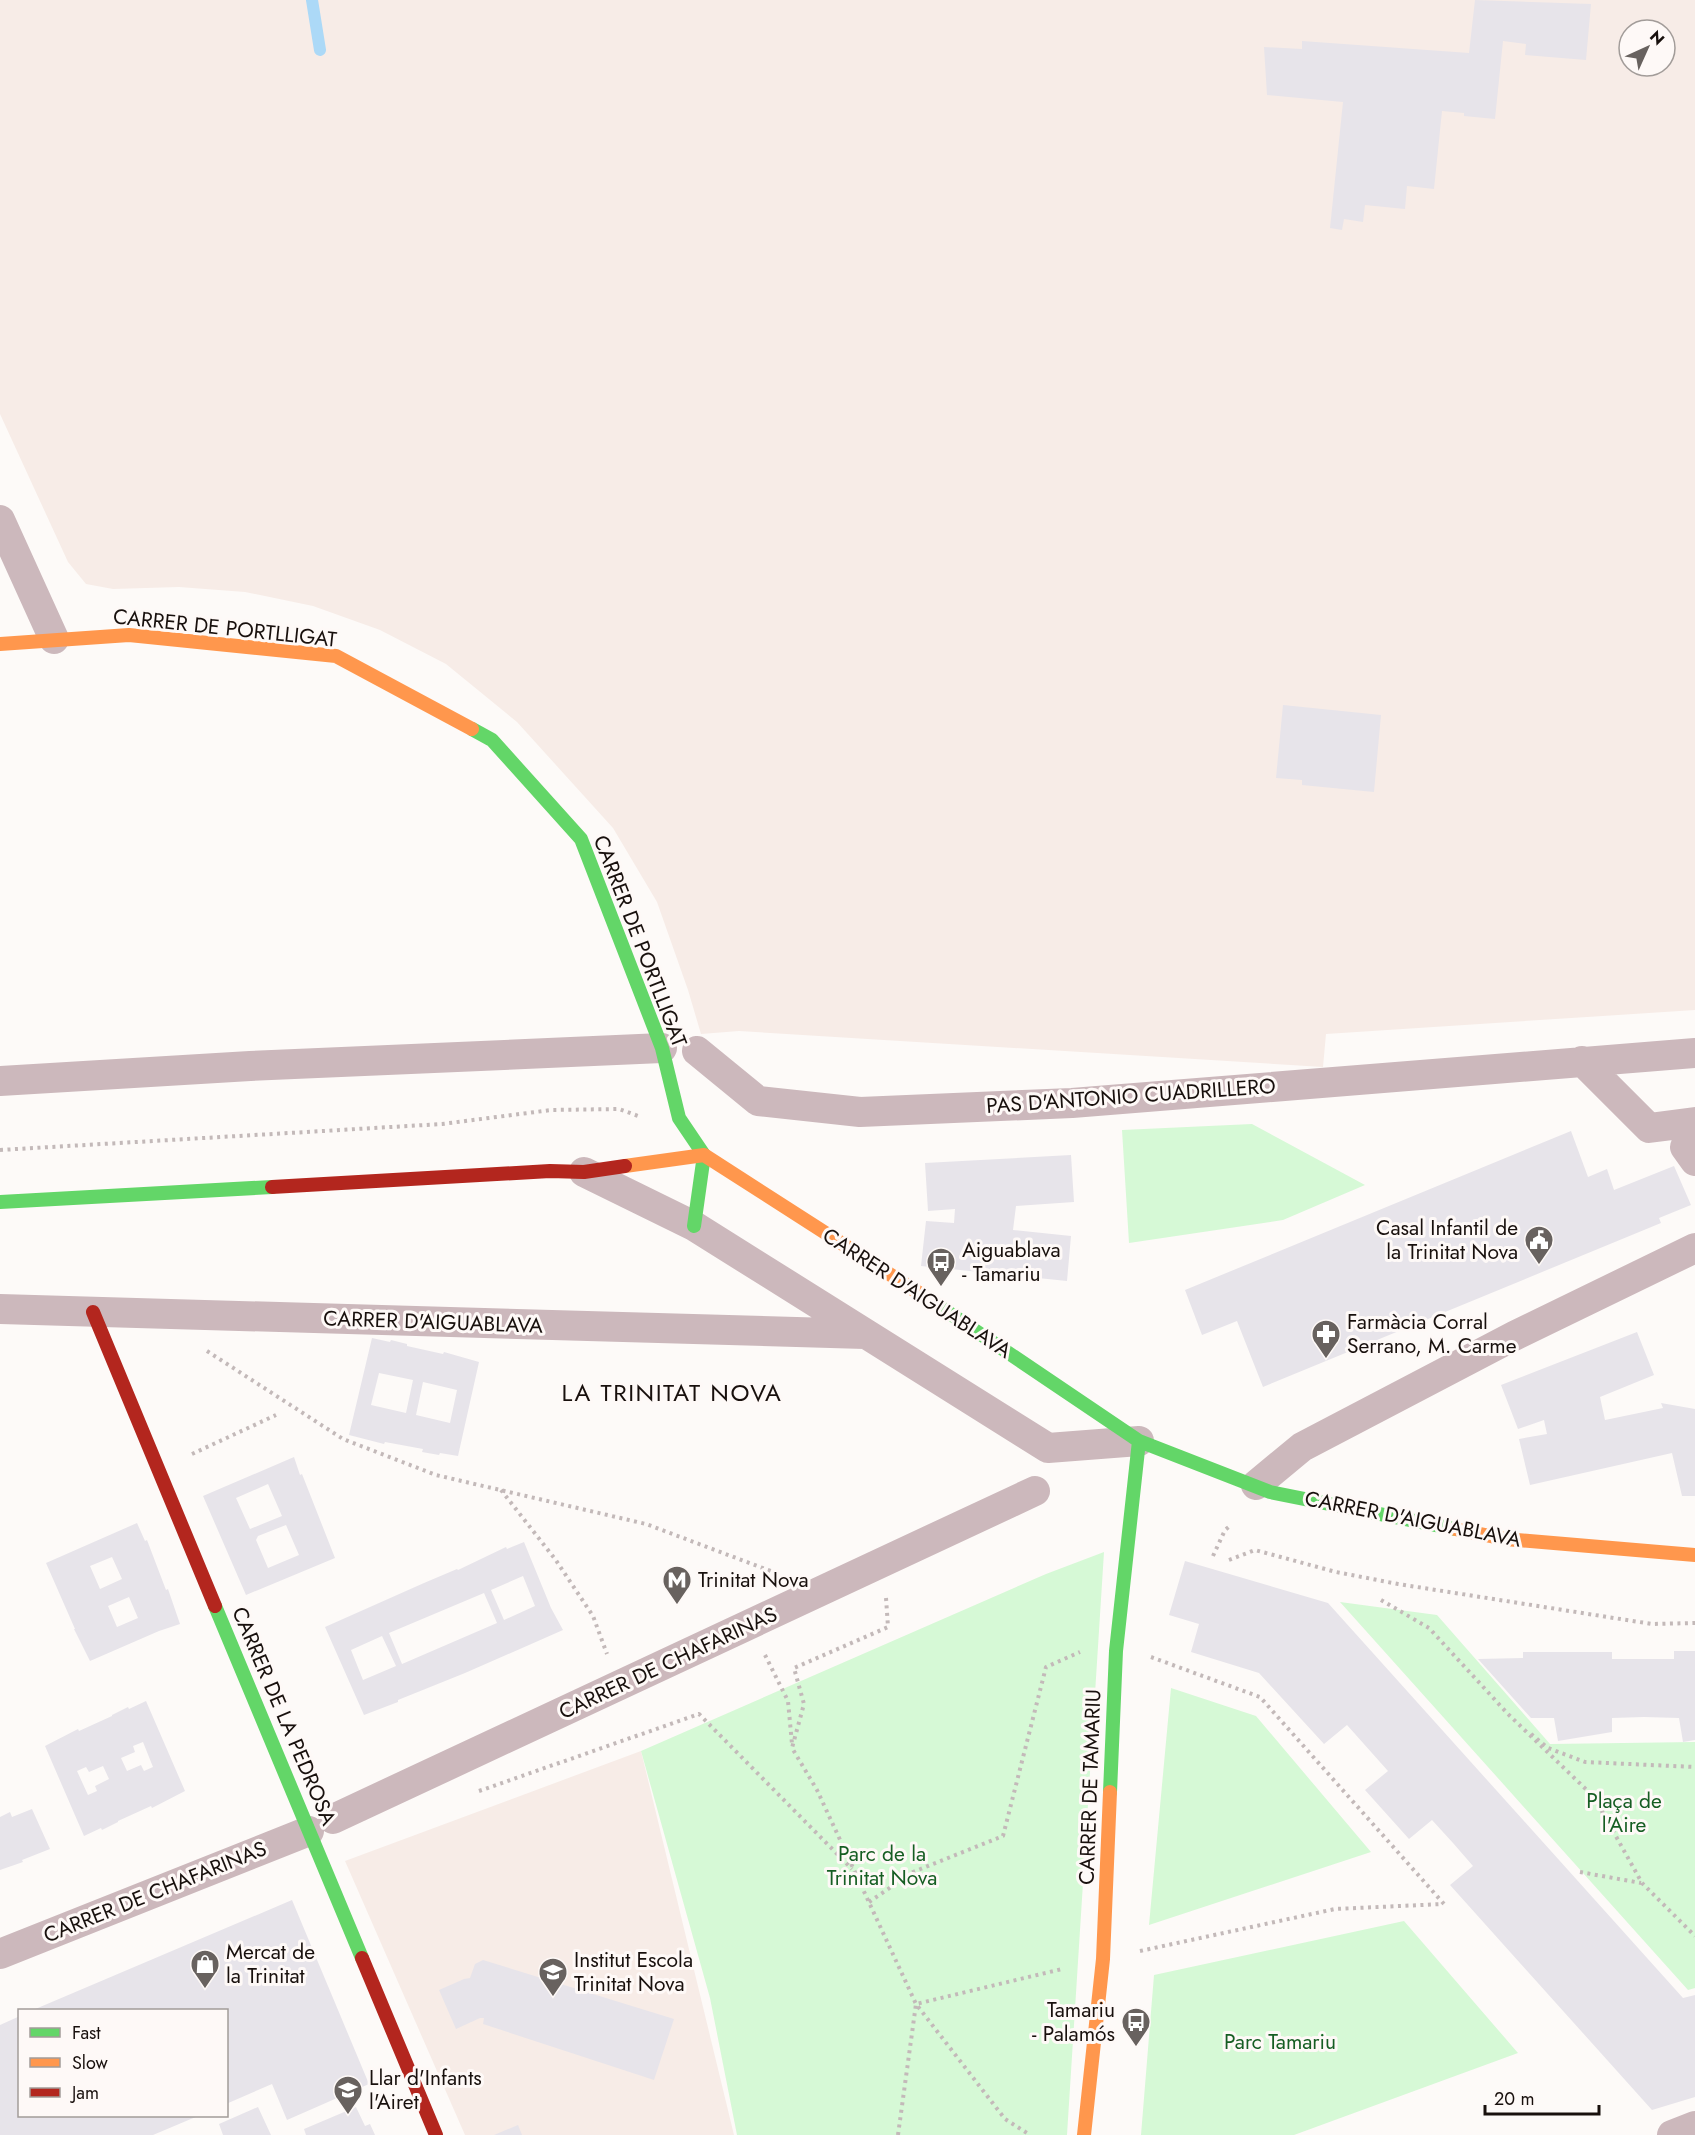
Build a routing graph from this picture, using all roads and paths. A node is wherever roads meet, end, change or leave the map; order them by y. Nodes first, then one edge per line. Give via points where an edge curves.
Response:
1 (0, 520) edge
2 (54, 639) junction
3 (0, 644) edge
4 (662, 1048) junction
5 (697, 1052) dead end
6 (1695, 1053) edge
7 (1582, 1061) junction
8 (0, 1081) edge
9 (642, 1117) dead end
10 (1695, 1122) edge
11 (1695, 1144) edge
12 (0, 1150) edge
13 (704, 1155) junction
14 (1695, 1161) edge
15 (584, 1172) junction
16 (0, 1202) edge
17 (694, 1226) junction
18 (1695, 1248) edge
19 (0, 1309) edge
20 (93, 1312) junction
21 (865, 1334) junction
22 (205, 1350) dead end
23 (276, 1415) dead end
24 (1139, 1441) junction
25 (159, 1469) junction
26 (1256, 1485) junction
27 (500, 1490) junction
28 (1035, 1491) dead end
29 (1231, 1525) dead end
30 (1695, 1555) edge
31 (1212, 1556) dead end
32 (1229, 1560) dead end
33 (822, 1591) junction
34 (1382, 1600) dead end
35 (593, 1616) dead end
36 (1695, 1623) edge
37 (888, 1627) dead end
38 (1083, 1651) dead end
39 (1140, 1653) dead end
40 (772, 1669) dead end
41 (1508, 1714) junction
42 (792, 1748) junction
43 (1695, 1767) edge
44 (430, 1774) junction
45 (321, 1825) junction
46 (1580, 1872) dead end
47 (856, 1873) junction
48 (1642, 1883) junction
49 (869, 1902) junction
50 (1695, 1936) edge
51 (0, 1954) edge
52 (1130, 1954) dead end
53 (1062, 1969) dead end
54 (916, 2004) junction
55 (1695, 2126) edge
56 (436, 2135) edge
57 (898, 2135) edge
58 (1030, 2135) edge
59 (1084, 2135) edge
60 (1672, 2135) edge

1 - 2 street
2 - 3 street, CARRER DE PORTLLIGAT
2 - 4 street, CARRER DE PORTLLIGAT via 129,635 336,656 492,740 581,839
4 - 8 street
4 - 13 street, CARRER DE PORTLLIGAT via 679,1118
5 - 7 street, PAS D'ANTONIO CUADRILLERO via 758,1101 860,1112 1072,1103
6 - 7 street, PAS D'ANTONIO CUADRILLERO
7 - 10 street via 1649,1128
9 - 12 path via 619,1109 551,1110 442,1124
11 - 14 street via 1685,1147
13 - 15 street, CARRER D'AIGUABLAVA
13 - 17 street
13 - 24 street, CARRER D'AIGUABLAVA via 947,1311
15 - 16 street, CARRER D'AIGUABLAVA via 550,1170
15 - 17 street, CARRER D'AIGUABLAVA
17 - 21 street, CARRER D'AIGUABLAVA
18 - 26 street via 1302,1446
19 - 20 street, CARRER D'AIGUABLAVA
20 - 21 street, CARRER D'AIGUABLAVA
20 - 25 street, CARRER DE LA PEDROSA
21 - 24 street, CARRER D'AIGUABLAVA via 1048,1448
22 - 27 path via 343,1440 436,1475
23 - 25 path
24 - 26 street, CARRER D'AIGUABLAVA
24 - 59 street, CARRER DE TAMARIU via 1116,1651 1103,1959
25 - 45 street, CARRER DE LA PEDROSA
26 - 30 street, CARRER D'AIGUABLAVA via 1270,1492 1505,1539
27 - 33 path via 646,1524
27 - 35 path via 555,1559
28 - 33 street, CARRER DE CHAFARINAS
29 - 31 path
32 - 36 path via 1255,1550 1398,1584 1652,1624
33 - 44 street, CARRER DE CHAFARINAS
34 - 41 path via 1429,1628
37 - 42 path via 794,1668 804,1704
38 - 49 path via 1046,1667 1003,1836 914,1872
39 - 52 path via 1260,1697 1444,1904 1335,1909
40 - 42 path via 788,1701
41 - 43 path via 1548,1748 1585,1762
41 - 48 path via 1594,1797
42 - 47 path via 817,1790
44 - 45 street, CARRER DE CHAFARINAS
44 - 47 path via 481,1791 699,1714
45 - 51 street, CARRER DE CHAFARINAS
45 - 56 street, CARRER DE LA PEDROSA
46 - 48 path
47 - 49 path
48 - 50 path
49 - 54 path
53 - 54 path
54 - 57 path
54 - 58 path via 1005,2119
55 - 60 street

